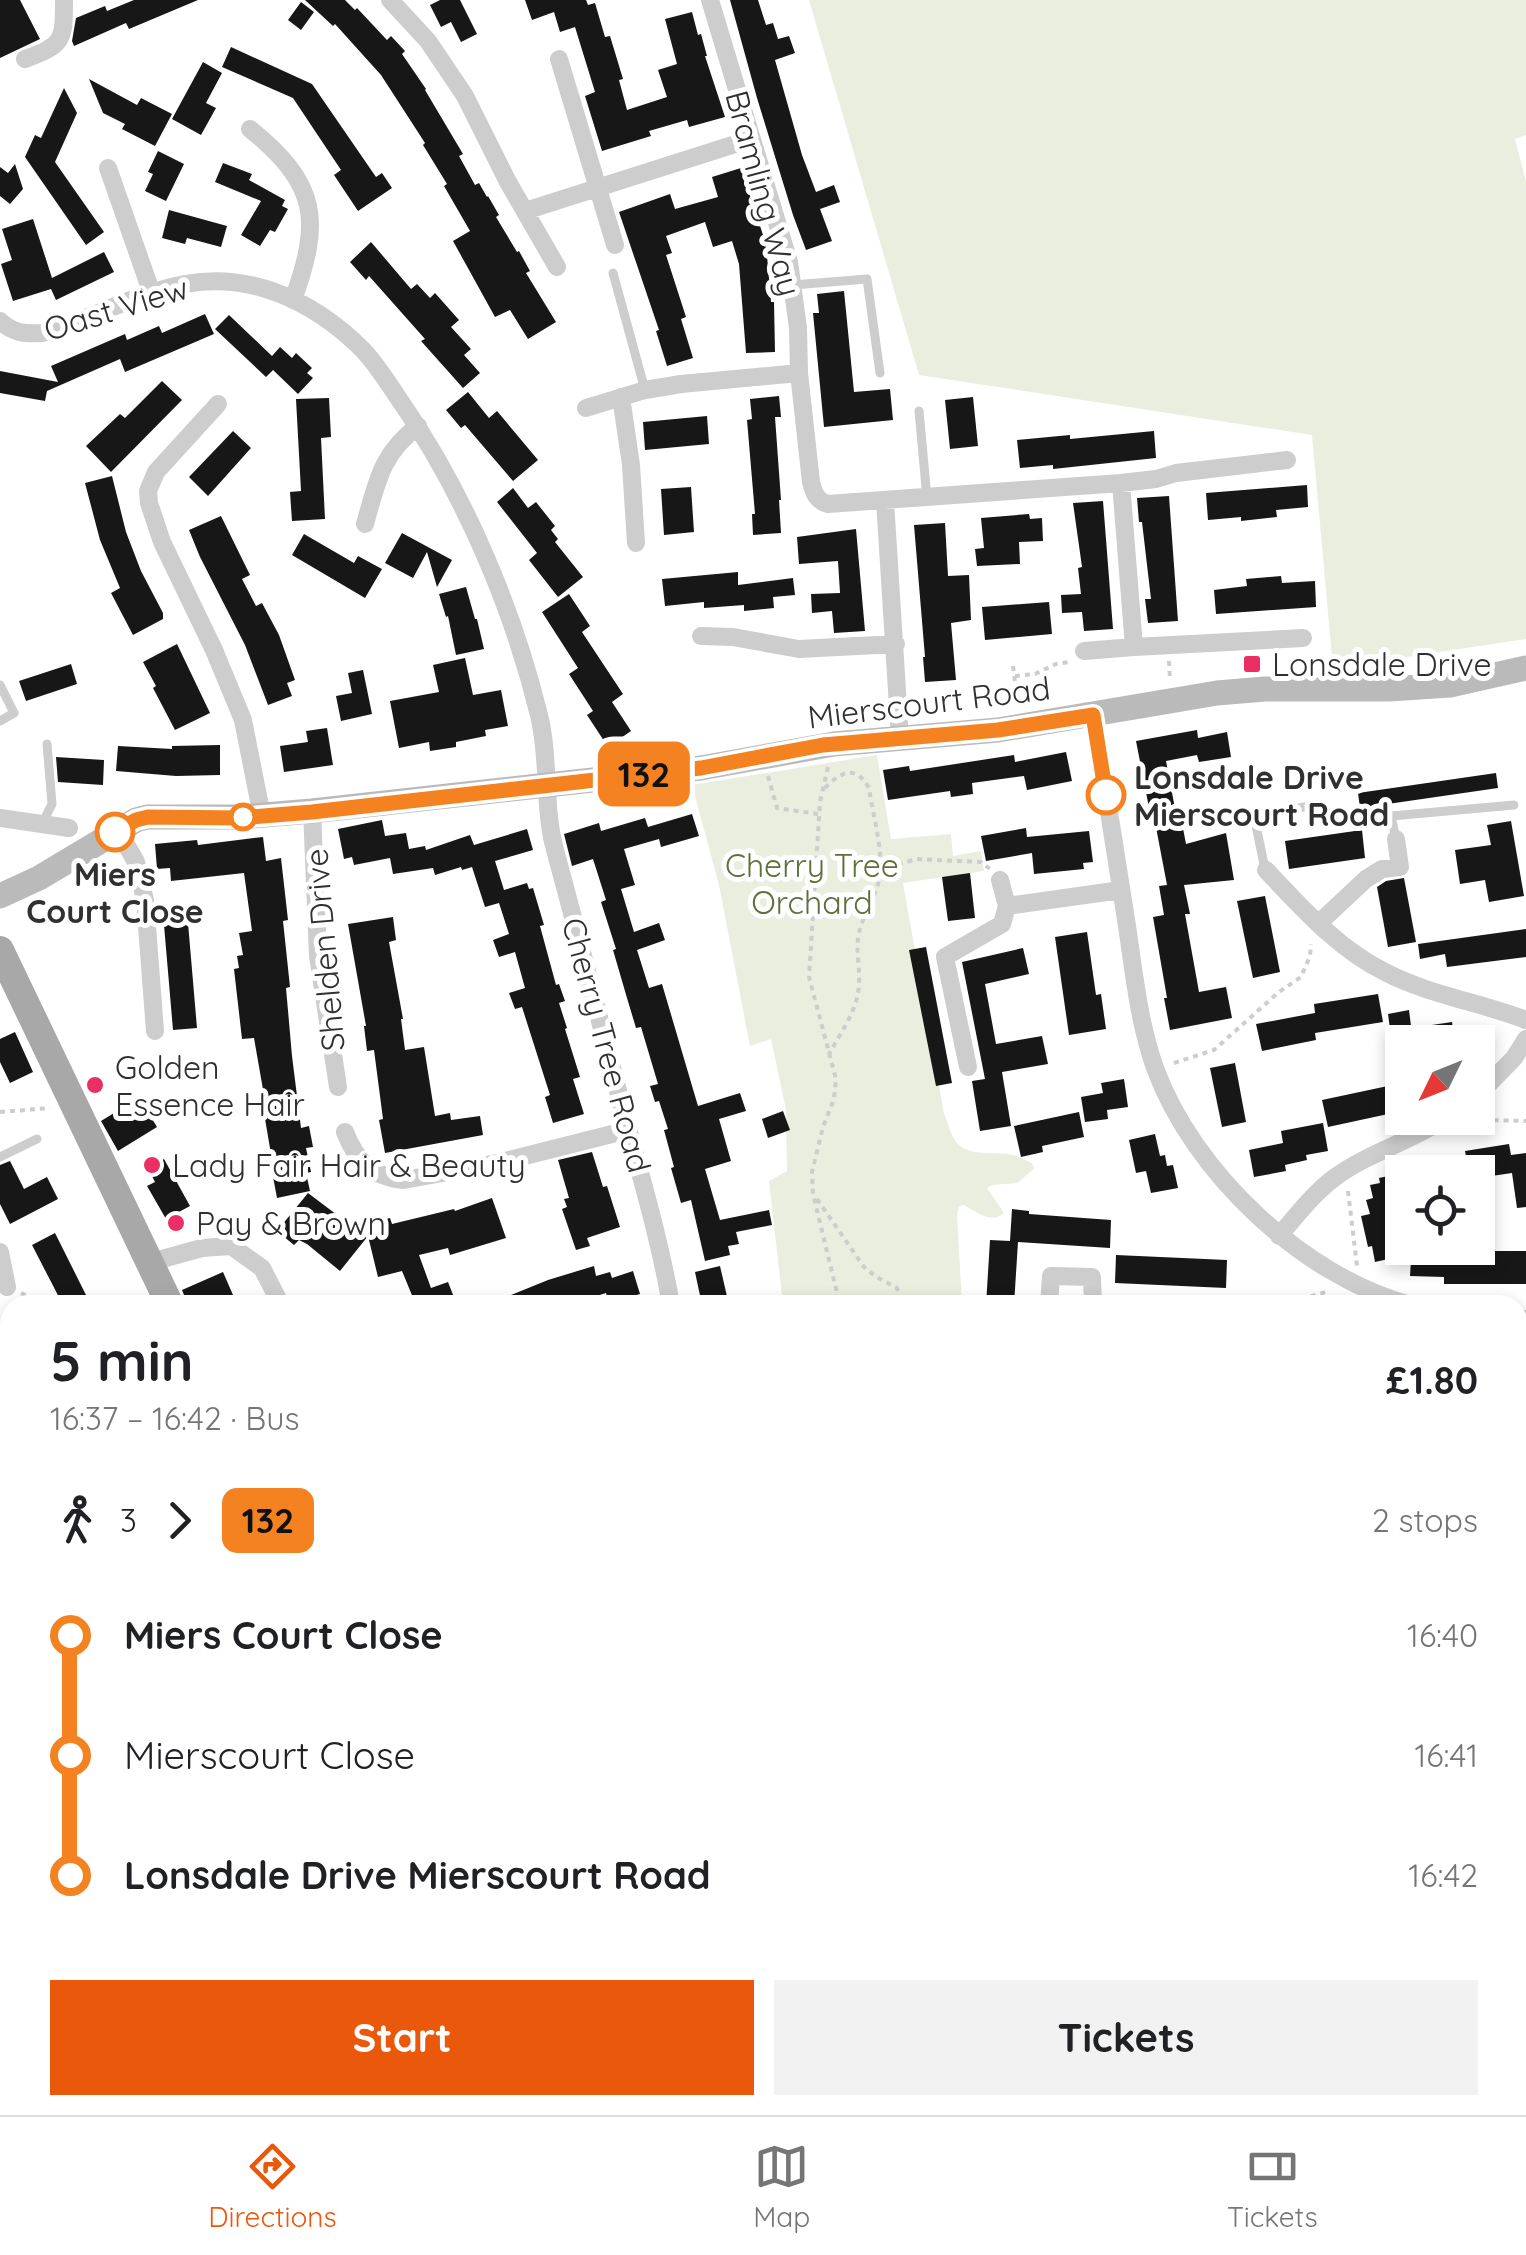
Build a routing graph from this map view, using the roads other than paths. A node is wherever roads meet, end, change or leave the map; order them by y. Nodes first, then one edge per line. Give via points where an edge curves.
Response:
1 (64, 0) edge
2 (390, 0) edge
3 (710, 0) edge
4 (25, 59) dead end
5 (559, 59) dead end
6 (250, 129) dead end
7 (751, 139) junction
8 (108, 168) dead end
9 (598, 186) junction
10 (525, 210) junction
11 (615, 245) dead end
12 (556, 267) dead end
13 (614, 273) dead end
14 (793, 285) junction
15 (151, 290) junction
16 (293, 300) junction
17 (0, 321) edge
18 (800, 373) junction
19 (880, 373) dead end
20 (645, 390) junction
21 (621, 397) junction
22 (218, 404) dead end
23 (586, 408) dead end
24 (919, 411) dead end
25 (418, 426) junction
26 (1287, 460) dead end
27 (1121, 483) junction
28 (926, 498) junction
29 (885, 501) junction
30 (365, 524) dead end
31 (636, 542) dead end
32 (701, 636) dead end
33 (1303, 638) dead end
34 (896, 644) junction
35 (1134, 647) junction
36 (1081, 656) road end
37 (1526, 668) edge
38 (0, 685) edge
39 (1093, 715) junction
40 (0, 721) edge
41 (900, 738) junction
42 (48, 744) dead end
43 (547, 785) junction
44 (1514, 805) dead end
45 (1310, 806) dead end
46 (312, 812) junction
47 (262, 816) junction
48 (0, 818) edge
49 (42, 824) junction
50 (69, 828) dead end
51 (118, 830) junction
52 (1396, 839) joint
53 (1266, 870) joint
54 (1000, 880) road end
55 (1121, 890) junction
56 (0, 896) edge
57 (1007, 906) junction
58 (1323, 927) junction
59 (4, 967) edge
60 (1526, 1020) edge
61 (155, 1030) dead end
62 (1526, 1038) edge
63 (968, 1067) dead end
64 (1495, 1078) edge
65 (338, 1088) dead end
66 (628, 1130) junction
67 (345, 1132) dead end
68 (1417, 1135) edge
69 (36, 1139) dead end
70 (0, 1157) edge
71 (1280, 1236) junction
72 (0, 1252) edge
73 (151, 1262) junction
74 (4, 1289) edge
75 (166, 1295) edge
76 (277, 1295) edge
77 (669, 1295) edge
78 (1050, 1295) edge
79 (1093, 1295) edge
80 (1379, 1295) edge

1 - 4 street via 64,31 50,50
2 - 10 street via 453,76
3 - 7 street, Bramling Way
5 - 9 street
6 - 16 street via 292,170 309,205 310,240
7 - 9 street
7 - 14 street, Bramling Way
8 - 15 street
9 - 10 street
9 - 11 street
10 - 12 street
13 - 20 lane
14 - 18 street, Bramling Way
14 - 19 lane via 867,279
15 - 16 street, Oast View via 224,282
15 - 17 street, Oast View via 42,332 16,332
16 - 25 street, Oast View via 364,351
18 - 20 street
18 - 29 street, Bramling Way via 817,498 828,504
20 - 21 street
21 - 23 street
21 - 31 street
22 - 47 street via 156,472 149,503 243,720
24 - 28 lane
25 - 30 street via 386,460
25 - 43 street, Oast View via 506,612 539,715
26 - 27 street, Bramling Way
27 - 28 street, Bramling Way
27 - 35 street
28 - 29 street, Bramling Way
29 - 34 street
32 - 34 street via 799,649
33 - 35 street
34 - 41 street
35 - 36 street
37 - 39 street, Mierscourt Road via 1450,685 1265,688
38 - 40 lane via 14,713
39 - 41 street, Mierscourt Road
39 - 55 street
41 - 43 street, Mierscourt Road
42 - 49 lane via 52,804
43 - 46 street, Mierscourt Road
43 - 66 street, Cherry Tree Road via 550,830
44 - 52 lane via 1391,816
45 - 53 lane via 1254,816
46 - 47 street, Mierscourt Road
46 - 65 street, Shelden Drive via 318,956
47 - 51 street, Mierscourt Road via 160,816
48 - 49 street
49 - 50 street
51 - 56 street, Mierscourt Road
51 - 61 street via 146,900
52 - 58 street via 1400,867 1366,879
53 - 58 street
54 - 57 street
55 - 57 street
55 - 71 street via 1156,1069 1217,1172
57 - 63 street via 1002,924 945,957
58 - 60 street via 1392,976
59 - 73 main road
62 - 64 street
66 - 67 street via 404,1180 375,1173
66 - 77 street, Cherry Tree Road
68 - 71 street via 1337,1176
69 - 70 lane
71 - 80 street
72 - 74 street
73 - 75 main road
73 - 76 street via 230,1246 262,1268
78 - 79 street via 1051,1276 1092,1276

